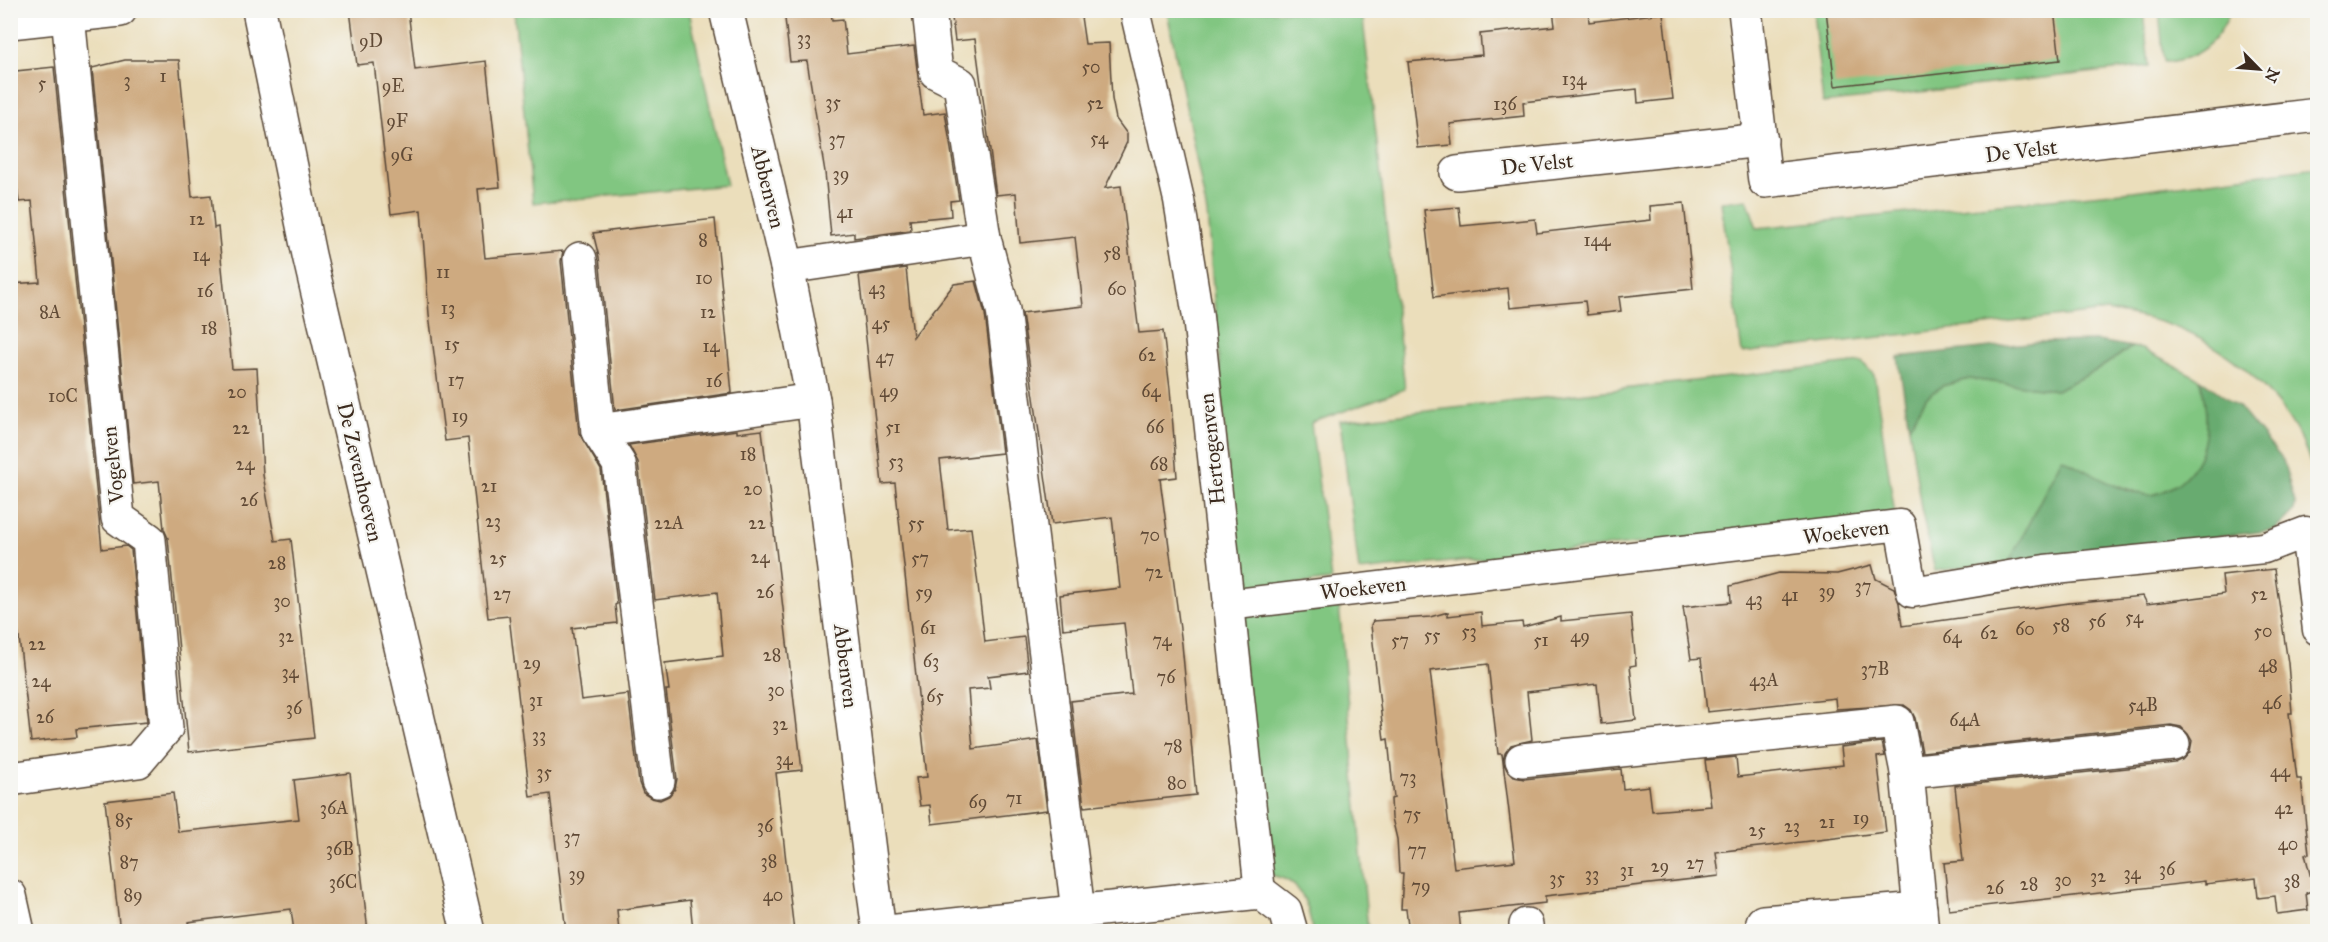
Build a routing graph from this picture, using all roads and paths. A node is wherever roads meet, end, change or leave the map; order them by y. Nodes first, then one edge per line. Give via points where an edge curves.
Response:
1 (120, 10) edge
2 (259, 10) edge
3 (726, 10) edge
4 (929, 10) edge
5 (1135, 10) edge
6 (1745, 10) edge
7 (68, 16) junction
8 (10, 22) edge
9 (2318, 114) edge
10 (1761, 140) junction
11 (1457, 173) dead end
12 (984, 238) junction
13 (580, 259) dead end
14 (787, 267) junction
15 (813, 400) junction
16 (598, 431) junction
17 (1228, 605) junction
18 (2318, 630) edge
19 (2173, 744) dead end
20 (1522, 760) dead end
21 (1908, 772) junction
22 (10, 779) edge
23 (658, 781) dead end
24 (1260, 892) junction
25 (10, 896) edge
26 (1078, 910) junction
27 (1921, 920) edge
28 (1763, 922) dead end
29 (943, 928) edge
30 (18, 932) edge
31 (468, 932) edge
32 (879, 932) edge
33 (888, 932) edge
34 (1291, 932) edge

1 - 7 street
2 - 31 street, De Zevenhoeven via 309,255
3 - 14 street, Abbenven
4 - 12 street via 936,72 960,84
5 - 17 street, Hertogenven via 1179,200 1198,317
6 - 10 street, De Velst
7 - 8 street
7 - 22 street, Vogelven via 118,518 149,540 166,728 138,761
9 - 10 street, De Velst via 1765,182
10 - 11 street, De Velst
12 - 14 street
12 - 26 street via 1003,310
13 - 16 street
14 - 15 street, Abbenven
15 - 16 street
15 - 32 street, Abbenven
16 - 23 street via 619,464
17 - 18 street, Woekeven via 1900,525 1912,592 2045,570 2264,548 2306,532
17 - 24 street, Hertogenven
19 - 21 street
20 - 21 street via 1897,722
21 - 27 street
24 - 26 street
24 - 34 street via 1285,911
25 - 30 street
26 - 29 street
27 - 28 street
29 - 33 street

